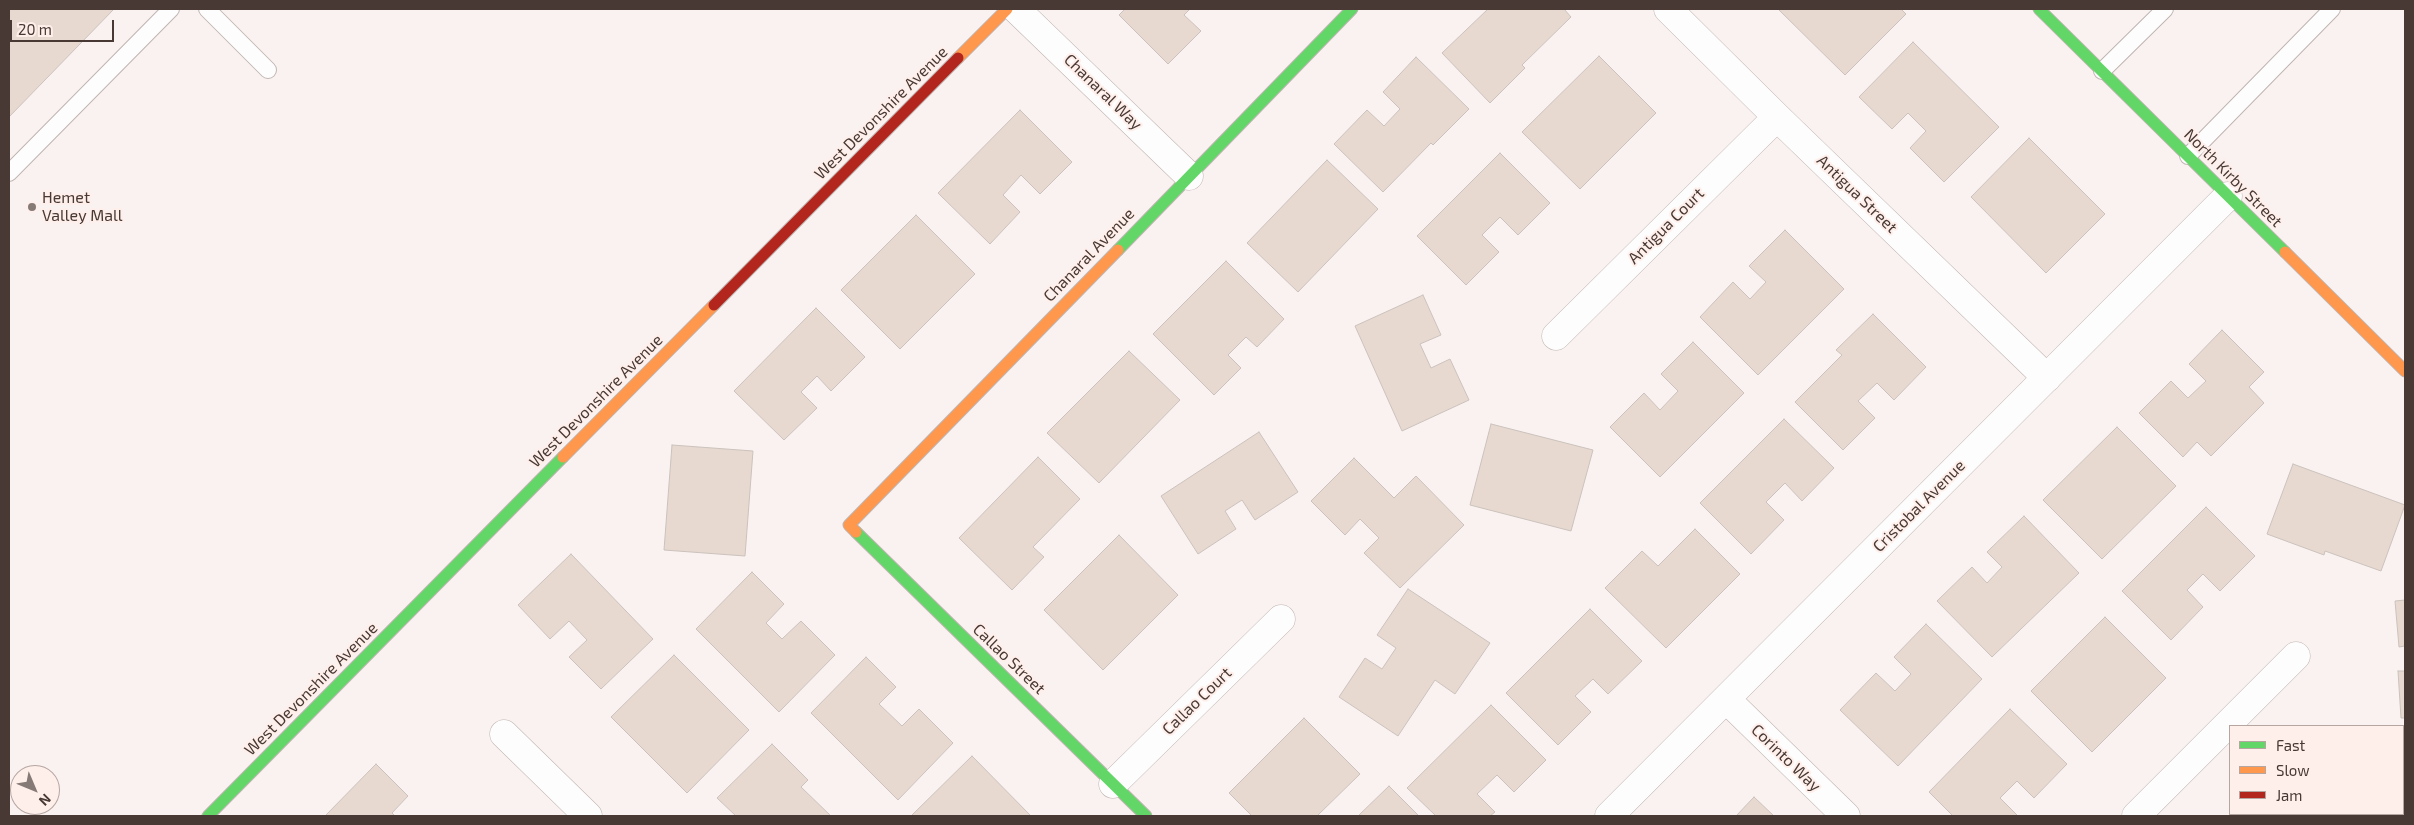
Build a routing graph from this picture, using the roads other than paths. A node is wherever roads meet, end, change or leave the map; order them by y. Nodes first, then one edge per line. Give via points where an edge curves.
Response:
1 (171, 9) edge
2 (207, 9) edge
3 (1007, 9) edge
4 (1016, 9) edge
5 (1352, 9) edge
6 (1668, 9) edge
7 (2039, 9) edge
8 (2166, 9) edge
9 (2332, 9) edge
10 (268, 70) dead end
11 (2102, 71) junction
12 (1777, 117) junction
13 (2188, 156) junction
14 (9, 173) edge
15 (1189, 176) junction
16 (2228, 196) junction
17 (1556, 336) dead end
18 (2405, 371) edge
19 (2048, 378) junction
20 (848, 525) joint
21 (1281, 619) dead end
22 (2296, 656) dead end
23 (1726, 699) junction
24 (504, 734) dead end
25 (1113, 784) junction
26 (208, 816) edge
27 (588, 816) edge
28 (1146, 816) edge
29 (1609, 816) edge
30 (1846, 816) edge
31 (2136, 816) edge

1 - 14 lane
2 - 10 lane
3 - 26 street, West Devonshire Avenue
4 - 15 street, Chanaral Way
5 - 15 street, Chanaral Avenue
6 - 12 street, Antigua Street
7 - 11 street, North Kirby Street
8 - 11 lane
9 - 13 lane
11 - 13 street, North Kirby Street
12 - 17 street, Antigua Court
12 - 19 street, Antigua Street
13 - 16 street, North Kirby Street
15 - 20 street, Chanaral Avenue
16 - 18 street, North Kirby Street
16 - 19 street, Cristobal Avenue
19 - 23 street, Cristobal Avenue
20 - 25 street, Callao Street
21 - 25 street, Callao Court
22 - 31 street
23 - 29 street, Cristobal Avenue
23 - 30 street, Corinto Way
24 - 27 street
25 - 28 street, Callao Street

